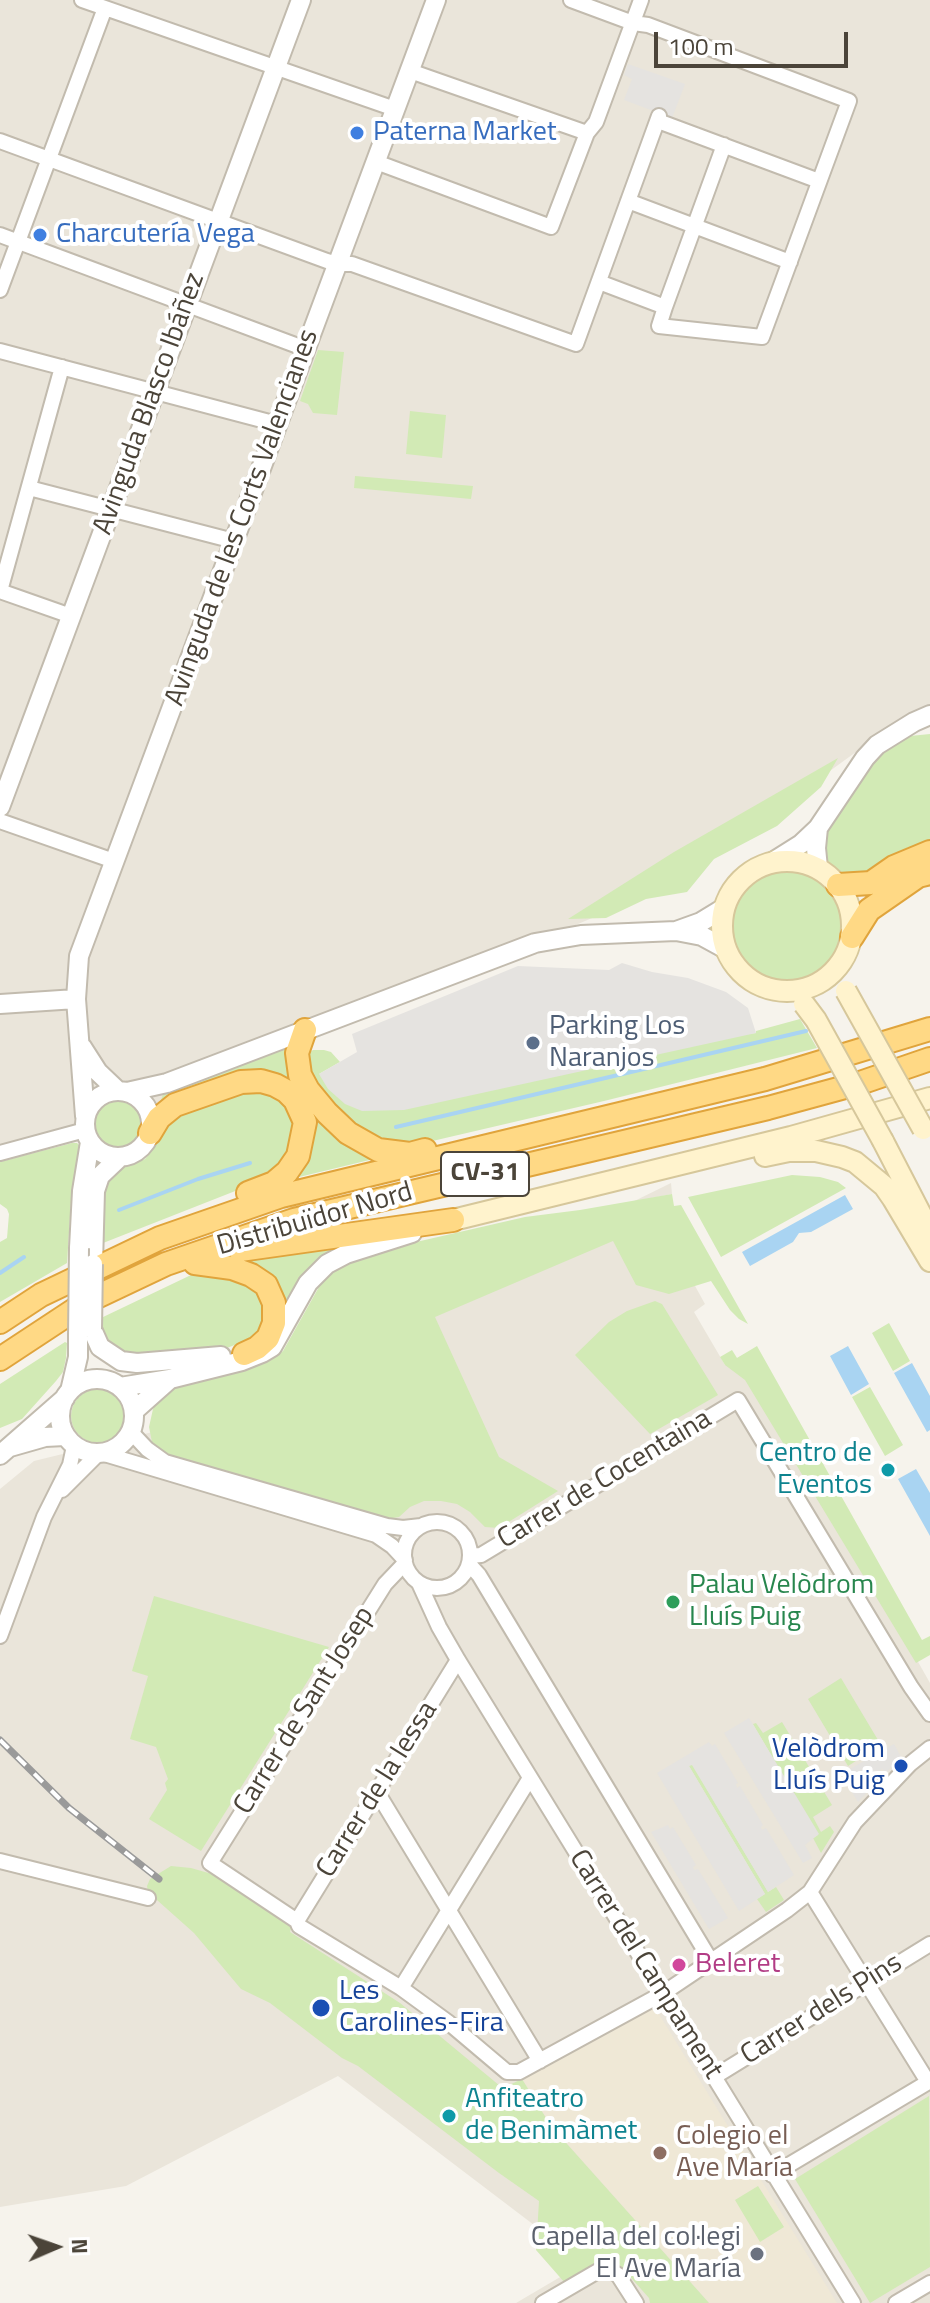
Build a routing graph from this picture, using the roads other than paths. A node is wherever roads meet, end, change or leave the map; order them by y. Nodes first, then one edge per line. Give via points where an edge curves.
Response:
1 (82, 0) edge
2 (301, 0) edge
3 (436, 0) edge
4 (571, 0) edge
5 (641, 0) edge
6 (110, 10) junction
7 (633, 23) junction
8 (276, 67) junction
9 (410, 71) junction
10 (395, 109) junction
11 (587, 133) junction
12 (0, 141) edge
13 (724, 145) junction
14 (50, 160) junction
15 (376, 162) junction
16 (819, 181) junction
17 (628, 201) junction
18 (218, 221) junction
19 (695, 226) junction
20 (0, 235) edge
21 (19, 241) junction
22 (790, 262) junction
23 (338, 264) junction
24 (599, 282) junction
25 (0, 290) edge
26 (187, 304) junction
27 (665, 307) junction
28 (306, 349) junction
29 (0, 351) edge
30 (62, 367) junction
31 (155, 392) junction
32 (277, 424) junction
33 (29, 488) junction
34 (111, 508) junction
35 (234, 541) junction
36 (0, 591) edge
37 (71, 616) junction
38 (930, 715) edge
39 (0, 807) edge
40 (0, 821) edge
41 (818, 828) junction
42 (930, 852) edge
43 (114, 861) junction
44 (774, 861) junction
45 (818, 868) junction
46 (930, 873) edge
47 (838, 885) junction
48 (724, 908) junction
49 (676, 931) junction
50 (852, 937) junction
51 (724, 948) junction
52 (840, 966) junction
53 (797, 998) junction
54 (76, 999) junction
55 (0, 1004) edge
56 (930, 1020) edge
57 (930, 1029) edge
58 (305, 1030) junction
59 (79, 1041) junction
60 (846, 1055) junction
61 (930, 1059) edge
62 (167, 1083) junction
63 (122, 1091) junction
64 (930, 1098) edge
65 (148, 1110) junction
66 (87, 1130) junction
67 (150, 1133) junction
68 (927, 1135) edge
69 (509, 1140) junction
70 (0, 1153) edge
71 (119, 1158) junction
72 (670, 1168) junction
73 (453, 1220) junction
74 (930, 1232) edge
75 (86, 1245) junction
76 (117, 1258) junction
77 (930, 1261) edge
78 (195, 1263) junction
79 (0, 1322) edge
80 (54, 1325) junction
81 (85, 1332) junction
82 (244, 1354) junction
83 (0, 1359) edge
84 (219, 1366) junction
85 (170, 1379) junction
86 (113, 1384) junction
87 (67, 1395) junction
88 (134, 1411) junction
89 (131, 1432) junction
90 (70, 1441) junction
91 (4, 1452) edge
92 (100, 1453) junction
93 (56, 1496) junction
94 (421, 1526) junction
95 (470, 1560) junction
96 (405, 1562) junction
97 (419, 1583) junction
98 (441, 1588) junction
99 (439, 1627) junction
100 (0, 1636) edge
101 (458, 1660) junction
102 (930, 1714) edge
103 (930, 1748) edge
104 (930, 1756) edge
105 (910, 1764) junction
106 (530, 1778) junction
107 (377, 1792) junction
108 (0, 1861) edge
109 (810, 1892) junction
110 (148, 1898) dead end
111 (449, 1910) junction
112 (297, 1921) junction
113 (930, 1944) edge
114 (711, 1961) junction
115 (865, 1984) junction
116 (401, 1988) junction
117 (662, 1994) junction
118 (540, 2061) junction
119 (714, 2077) junction
120 (929, 2082) edge
121 (772, 2175) junction
122 (930, 2283) edge
123 (543, 2303) edge
124 (636, 2303) edge
125 (853, 2303) edge
126 (896, 2303) edge

1 - 6 street
2 - 8 street, Avinguda Blasco Ibáñez
3 - 9 street, Avinguda de les Corts Valencianes
4 - 7 street
5 - 7 street
6 - 8 street
6 - 14 street
7 - 11 street via 596,122
7 - 16 street via 849,101
8 - 10 street
8 - 18 street, Avinguda Blasco Ibáñez
9 - 10 street, Avinguda de les Corts Valencianes
9 - 11 street
10 - 15 street, Avinguda de les Corts Valencianes
11 - 15 street via 551,227
12 - 14 street
13 - 16 street
13 - 17 street via 659,118
13 - 19 street
14 - 18 street
14 - 21 street
15 - 23 street, Avinguda de les Corts Valencianes
16 - 22 street
17 - 19 street
17 - 24 street
18 - 23 street
18 - 26 street, Avinguda Blasco Ibáñez
19 - 22 street
19 - 27 street
20 - 21 street
21 - 25 street
21 - 26 street
22 - 27 street via 762,337 659,326
23 - 24 street via 352,264 576,344
23 - 28 street, Avinguda de les Corts Valencianes
24 - 27 street
26 - 28 street
26 - 31 street, Avinguda Blasco Ibáñez
28 - 32 street, Avinguda de les Corts Valencianes
29 - 30 street
30 - 31 street
30 - 33 street
31 - 32 street
31 - 34 street, Avinguda Blasco Ibáñez
32 - 35 street, Avinguda de les Corts Valencianes
33 - 34 street
33 - 36 street
34 - 35 street
34 - 37 street, Avinguda Blasco Ibáñez
35 - 43 street, Avinguda de les Corts Valencianes
36 - 37 street
37 - 39 street, Avinguda Blasco Ibáñez
38 - 41 street via 877,745
40 - 43 street
41 - 44 street
41 - 45 street
42 - 47 highway via 871,883
43 - 54 street, Avinguda de les Corts Valencianes via 79,956
44 - 45 main road
44 - 48 main road via 742,878
45 - 47 main road
46 - 50 highway via 869,910
47 - 50 main road via 851,909
48 - 49 street
48 - 51 main road
49 - 51 street
49 - 58 street via 581,935 535,943
50 - 52 main road
51 - 53 main road via 750,980
52 - 53 main road
52 - 68 main road, bridge via 846,991
53 - 74 main road, bridge via 816,1020
54 - 55 street
54 - 59 street, Avinguda de les Corts Valencianes
56 - 60 highway
57 - 60 highway, Distribuïdor Nord / CV-31
58 - 62 street
58 - 69 highway via 297,1062 308,1090 348,1133 378,1150 410,1154 479,1138
59 - 63 street, Avinguda de les Corts Valencianes via 98,1072
59 - 66 street, Avinguda de les Corts Valencianes
60 - 69 highway, Distribuïdor Nord / CV-31
61 - 80 highway, Distribuïdor Nord / CV-31 via 768,1108 294,1220 166,1264 88,1301
62 - 63 street
62 - 65 street
63 - 65 street via 136,1096
63 - 66 street via 97,1098 90,1106
64 - 72 main road
65 - 67 street
66 - 70 street
66 - 71 street via 97,1151
66 - 75 street, Avinguda de les Corts Valencianes via 82,1191
67 - 71 street via 138,1151
67 - 76 highway via 175,1105 241,1082 261,1081 286,1091 305,1122 298,1156 274,1183 158,1228
69 - 76 highway, Distribuïdor Nord / CV-31 via 281,1196
71 - 75 street via 100,1176
72 - 73 main road
72 - 77 main road via 789,1151 842,1157 884,1186
73 - 78 highway via 244,1249
73 - 84 street via 327,1264 308,1283 272,1347
75 - 81 street, bridge
75 - 81 street, bridge via 93,1264
76 - 79 highway, Distribuïdor Nord / CV-31 via 41,1295
78 - 80 highway via 94,1314
78 - 82 highway via 232,1268 266,1285 274,1303 274,1323 268,1338
80 - 83 highway, Distribuïdor Nord / CV-31
81 - 82 street via 121,1361
81 - 86 street via 97,1368
81 - 87 street
82 - 84 street
84 - 85 street
85 - 86 street
85 - 88 street
86 - 87 street via 86,1381
86 - 88 street
87 - 90 street via 60,1417
87 - 91 street
88 - 89 street
89 - 92 street via 116,1448
89 - 94 street via 165,1462 387,1526
90 - 91 street via 45,1437
90 - 92 street via 83,1451
90 - 93 street via 70,1465
92 - 93 street
92 - 96 street via 376,1535
93 - 100 street
94 - 95 street via 441,1522 460,1530
94 - 96 street via 406,1543
95 - 98 street via 461,1579
95 - 102 street, Carrer de Cocentaina via 738,1400
95 - 114 street
96 - 97 street
96 - 112 street, Carrer de Sant Josep via 385,1584 210,1863
97 - 98 street
97 - 99 street, Carrer del Campament
98 - 99 street
99 - 101 street, Carrer del Campament
101 - 106 street, Carrer del Campament
101 - 107 street, Carrer de la Iessa
103 - 105 street
104 - 105 street
105 - 109 street via 855,1822
106 - 111 street
106 - 117 street, Carrer del Campament
107 - 111 street
107 - 112 street, Carrer de la Iessa
108 - 110 street
109 - 114 street
109 - 115 street
111 - 116 street
111 - 118 street
112 - 116 street
113 - 115 street, Carrer dels Pins
114 - 117 street
115 - 119 street, Carrer dels Pins
115 - 120 street
116 - 118 street via 507,2072
117 - 118 street
117 - 119 street, Carrer del Campament
119 - 121 street, Carrer del Campament
120 - 121 street
121 - 125 street, Carrer del Campament
122 - 126 street
123 - 124 street via 598,2271 613,2270

